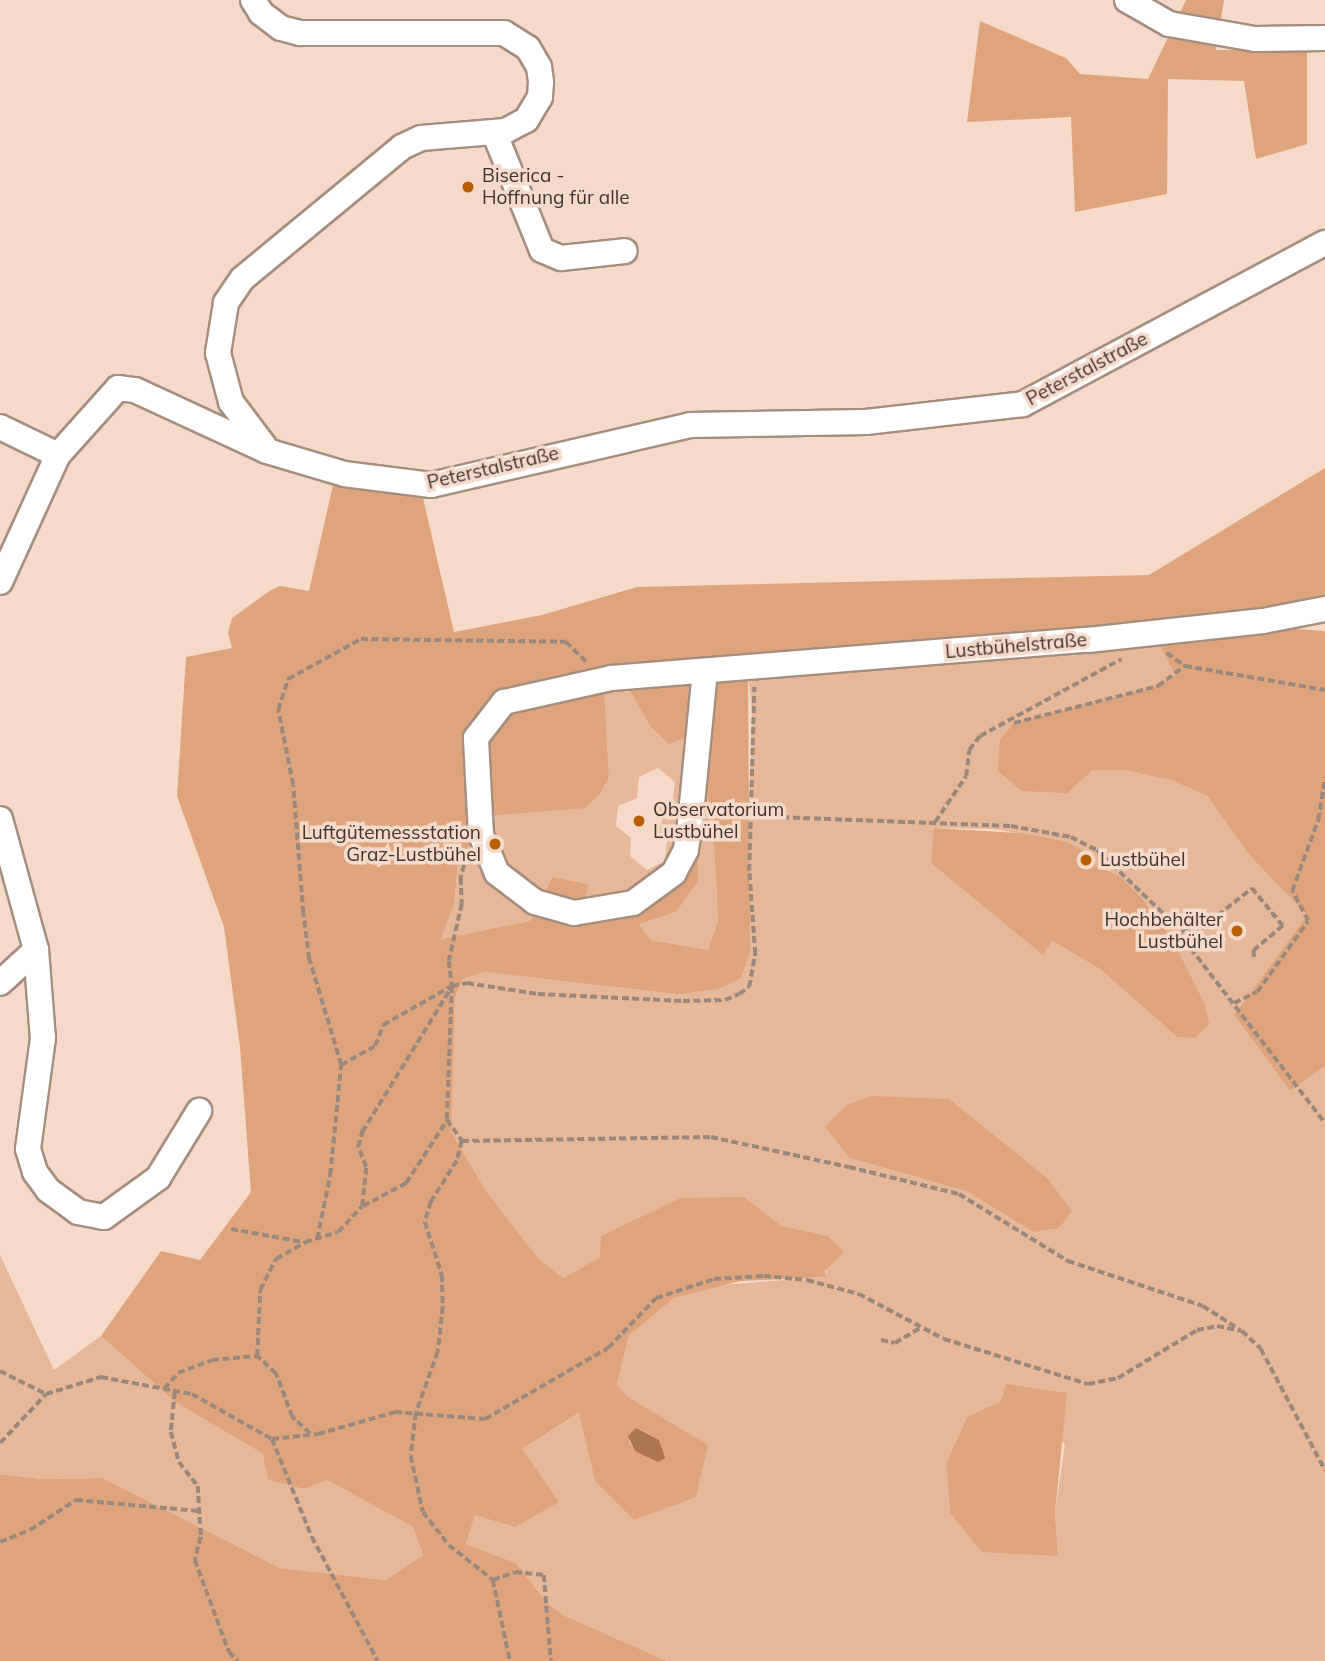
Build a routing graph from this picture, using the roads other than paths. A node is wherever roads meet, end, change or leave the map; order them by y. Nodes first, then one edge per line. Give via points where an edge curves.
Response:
1 (253, 0) edge
2 (1126, 0) edge
3 (1325, 38) edge
4 (494, 132) junction
5 (1325, 243) edge
6 (625, 251) dead end
7 (0, 427) edge
8 (267, 451) junction
9 (58, 455) junction
10 (0, 582) edge
11 (1325, 609) edge
12 (705, 671) junction
13 (0, 819) edge
14 (8, 880) edge
15 (36, 950) junction
16 (0, 983) edge
17 (199, 1111) dead end

1 - 4 street via 261,13 281,28 299,33 503,33 527,48 539,66 540,97 526,121
2 - 3 street via 1170,24 1255,39
4 - 6 street via 542,250 561,258
4 - 8 street via 421,138 402,147 242,279 226,303 219,365 231,402
5 - 8 street, Peterstalstraße via 1023,404 866,422 690,425 431,485 344,474
7 - 9 street
8 - 9 street, Peterstalstraße via 126,387 111,395
9 - 10 street
11 - 12 street, Lustbühelstraße via 1263,621 1088,640
12 - 12 street, Lustbühelstraße via 685,850 674,873 633,903 604,911 552,910 520,893 498,873 481,835 476,737 503,702 603,680
13 - 14 street
14 - 15 street
15 - 16 street
15 - 17 street via 43,1038 29,1157 48,1190 78,1212 104,1217 158,1178

